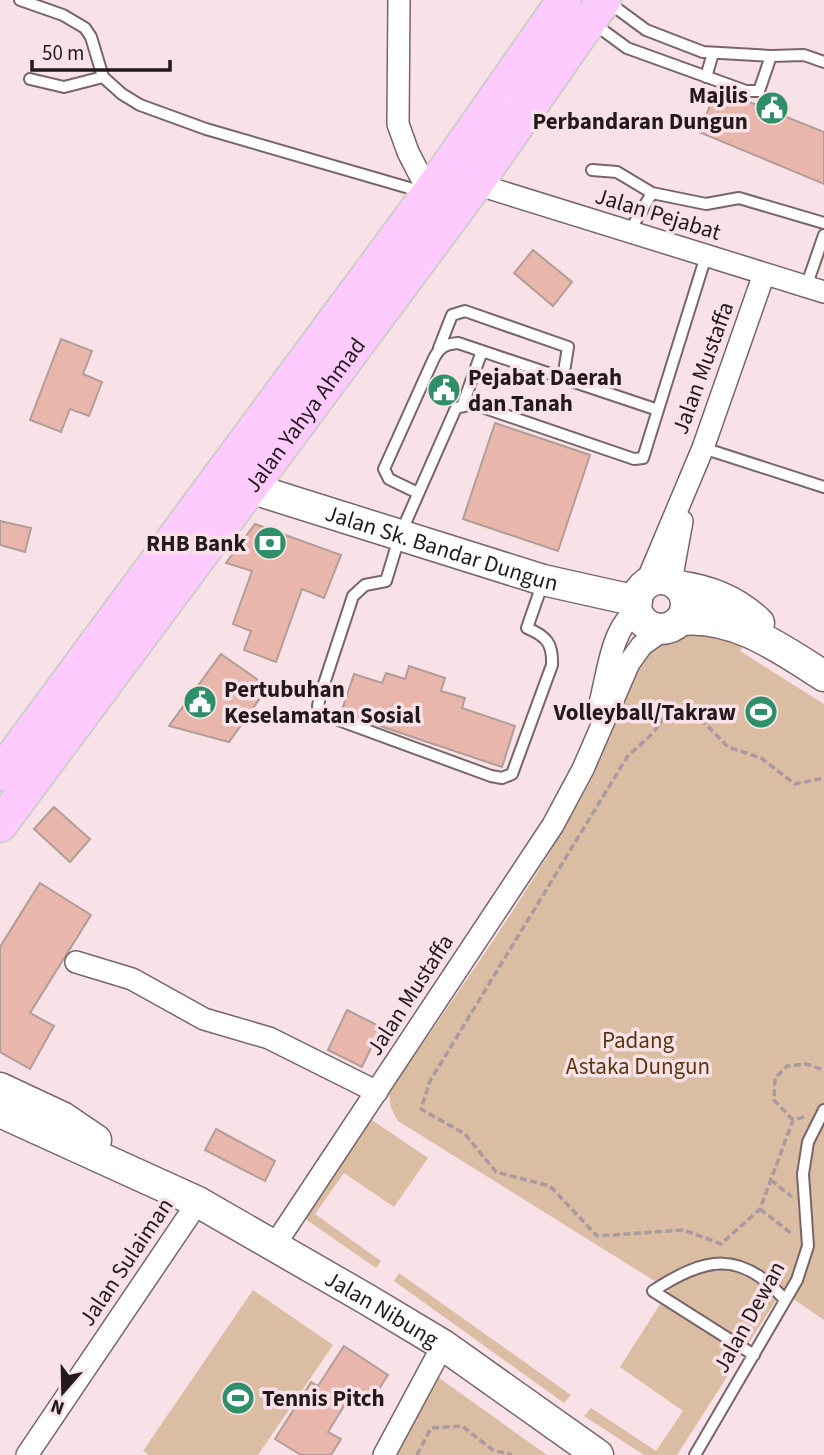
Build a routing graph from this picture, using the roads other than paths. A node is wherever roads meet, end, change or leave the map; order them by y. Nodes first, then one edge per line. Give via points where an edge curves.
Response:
1 (20, 0) edge
2 (399, 0) edge
3 (564, 0) edge
4 (600, 7) edge
5 (713, 53) junction
6 (771, 55) junction
7 (824, 62) edge
8 (103, 77) junction
9 (706, 77) junction
10 (30, 79) dead end
11 (592, 170) dead end
12 (476, 184) junction
13 (652, 192) junction
14 (429, 193) junction
15 (824, 223) edge
16 (629, 232) junction
17 (824, 235) edge
18 (706, 256) junction
19 (764, 274) junction
20 (815, 290) edge
21 (439, 348) junction
22 (482, 352) junction
23 (563, 378) junction
24 (463, 404) junction
25 (658, 410) junction
26 (703, 448) junction
27 (824, 487) edge
28 (250, 488) junction
29 (418, 493) junction
30 (400, 535) junction
31 (543, 580) junction
32 (654, 593) junction
33 (673, 624) junction
34 (786, 651) junction
35 (824, 676) edge
36 (583, 769) junction
37 (0, 774) edge
38 (0, 825) edge
39 (76, 962) dead end
40 (0, 1088) edge
41 (377, 1092) junction
42 (824, 1110) edge
43 (0, 1112) edge
44 (154, 1180) junction
45 (198, 1202) junction
46 (274, 1246) junction
47 (786, 1300) junction
48 (443, 1345) junction
49 (754, 1355) junction
50 (27, 1455) edge
51 (384, 1455) edge
52 (598, 1455) edge
53 (695, 1455) edge

1 - 8 lane via 85,28
2 - 14 street via 398,124
3 - 14 main road, Jalan Yahya Ahmad
4 - 5 lane via 646,30
4 - 9 lane via 627,48
4 - 12 main road, Jalan Yahya Ahmad
5 - 6 lane
5 - 9 lane
6 - 7 lane via 804,55
6 - 9 lane via 759,91
8 - 10 lane via 64,87
8 - 14 lane via 122,94 162,113
11 - 13 lane via 617,172
12 - 16 street, Jalan Pejabat
12 - 28 main road, Jalan Yahya Ahmad
13 - 15 lane via 706,204 739,198
13 - 16 lane
14 - 37 main road, Jalan Yahya Ahmad
16 - 18 street, Jalan Pejabat
17 - 20 lane
18 - 19 street, Jalan Pejabat
18 - 25 lane
19 - 20 street, Jalan Pejabat
19 - 26 street, Jalan Mustaffa
21 - 22 lane via 458,343
21 - 23 lane via 452,315 465,312 568,347
21 - 29 lane via 384,469 389,479
22 - 23 lane
22 - 24 lane
23 - 25 lane
24 - 25 lane via 634,460 643,458
24 - 29 lane via 452,414
26 - 27 lane
26 - 32 street, Jalan Mustaffa
28 - 30 main road, Jalan Sk. Bandar Dungun
28 - 38 main road, Jalan Yahya Ahmad
29 - 30 lane
30 - 31 main road, Jalan Sk. Bandar Dungun
30 - 31 lane via 386,581 365,585 353,596 318,706 321,714 491,776 512,774 552,664 553,649 545,636 527,628
31 - 32 main road, Jalan Sk. Bandar Dungun
32 - 33 main road via 648,625
32 - 33 main road via 686,603
32 - 34 main road, Jalan Sk. Bandar Dungun via 706,591 750,614
32 - 36 street, Jalan Mustaffa via 626,618 619,631
33 - 34 main road, Jalan Sk. Bandar Dungun via 717,619
33 - 36 street, Jalan Mustaffa via 642,645 629,663
34 - 35 main road, Jalan Sk. Bandar Dungun
36 - 41 street, Jalan Mustaffa via 553,825
39 - 41 street via 132,979 204,1019 279,1042
40 - 44 main road, Jalan Nibung via 62,1116
41 - 46 street, Jalan Mustaffa
42 - 47 lane, Jalan Dewan via 808,1142 803,1174 808,1246
43 - 44 main road, Jalan Nibung
44 - 45 main road, Jalan Nibung
45 - 46 main road, Jalan Nibung
45 - 50 street, Jalan Sulaiman
46 - 48 main road, Jalan Nibung
47 - 49 lane, Jalan Dewan
47 - 49 lane via 755,1270 730,1264 707,1265 678,1275 653,1291
48 - 51 street
48 - 52 main road, Jalan Nibung
49 - 53 lane, Jalan Dewan

